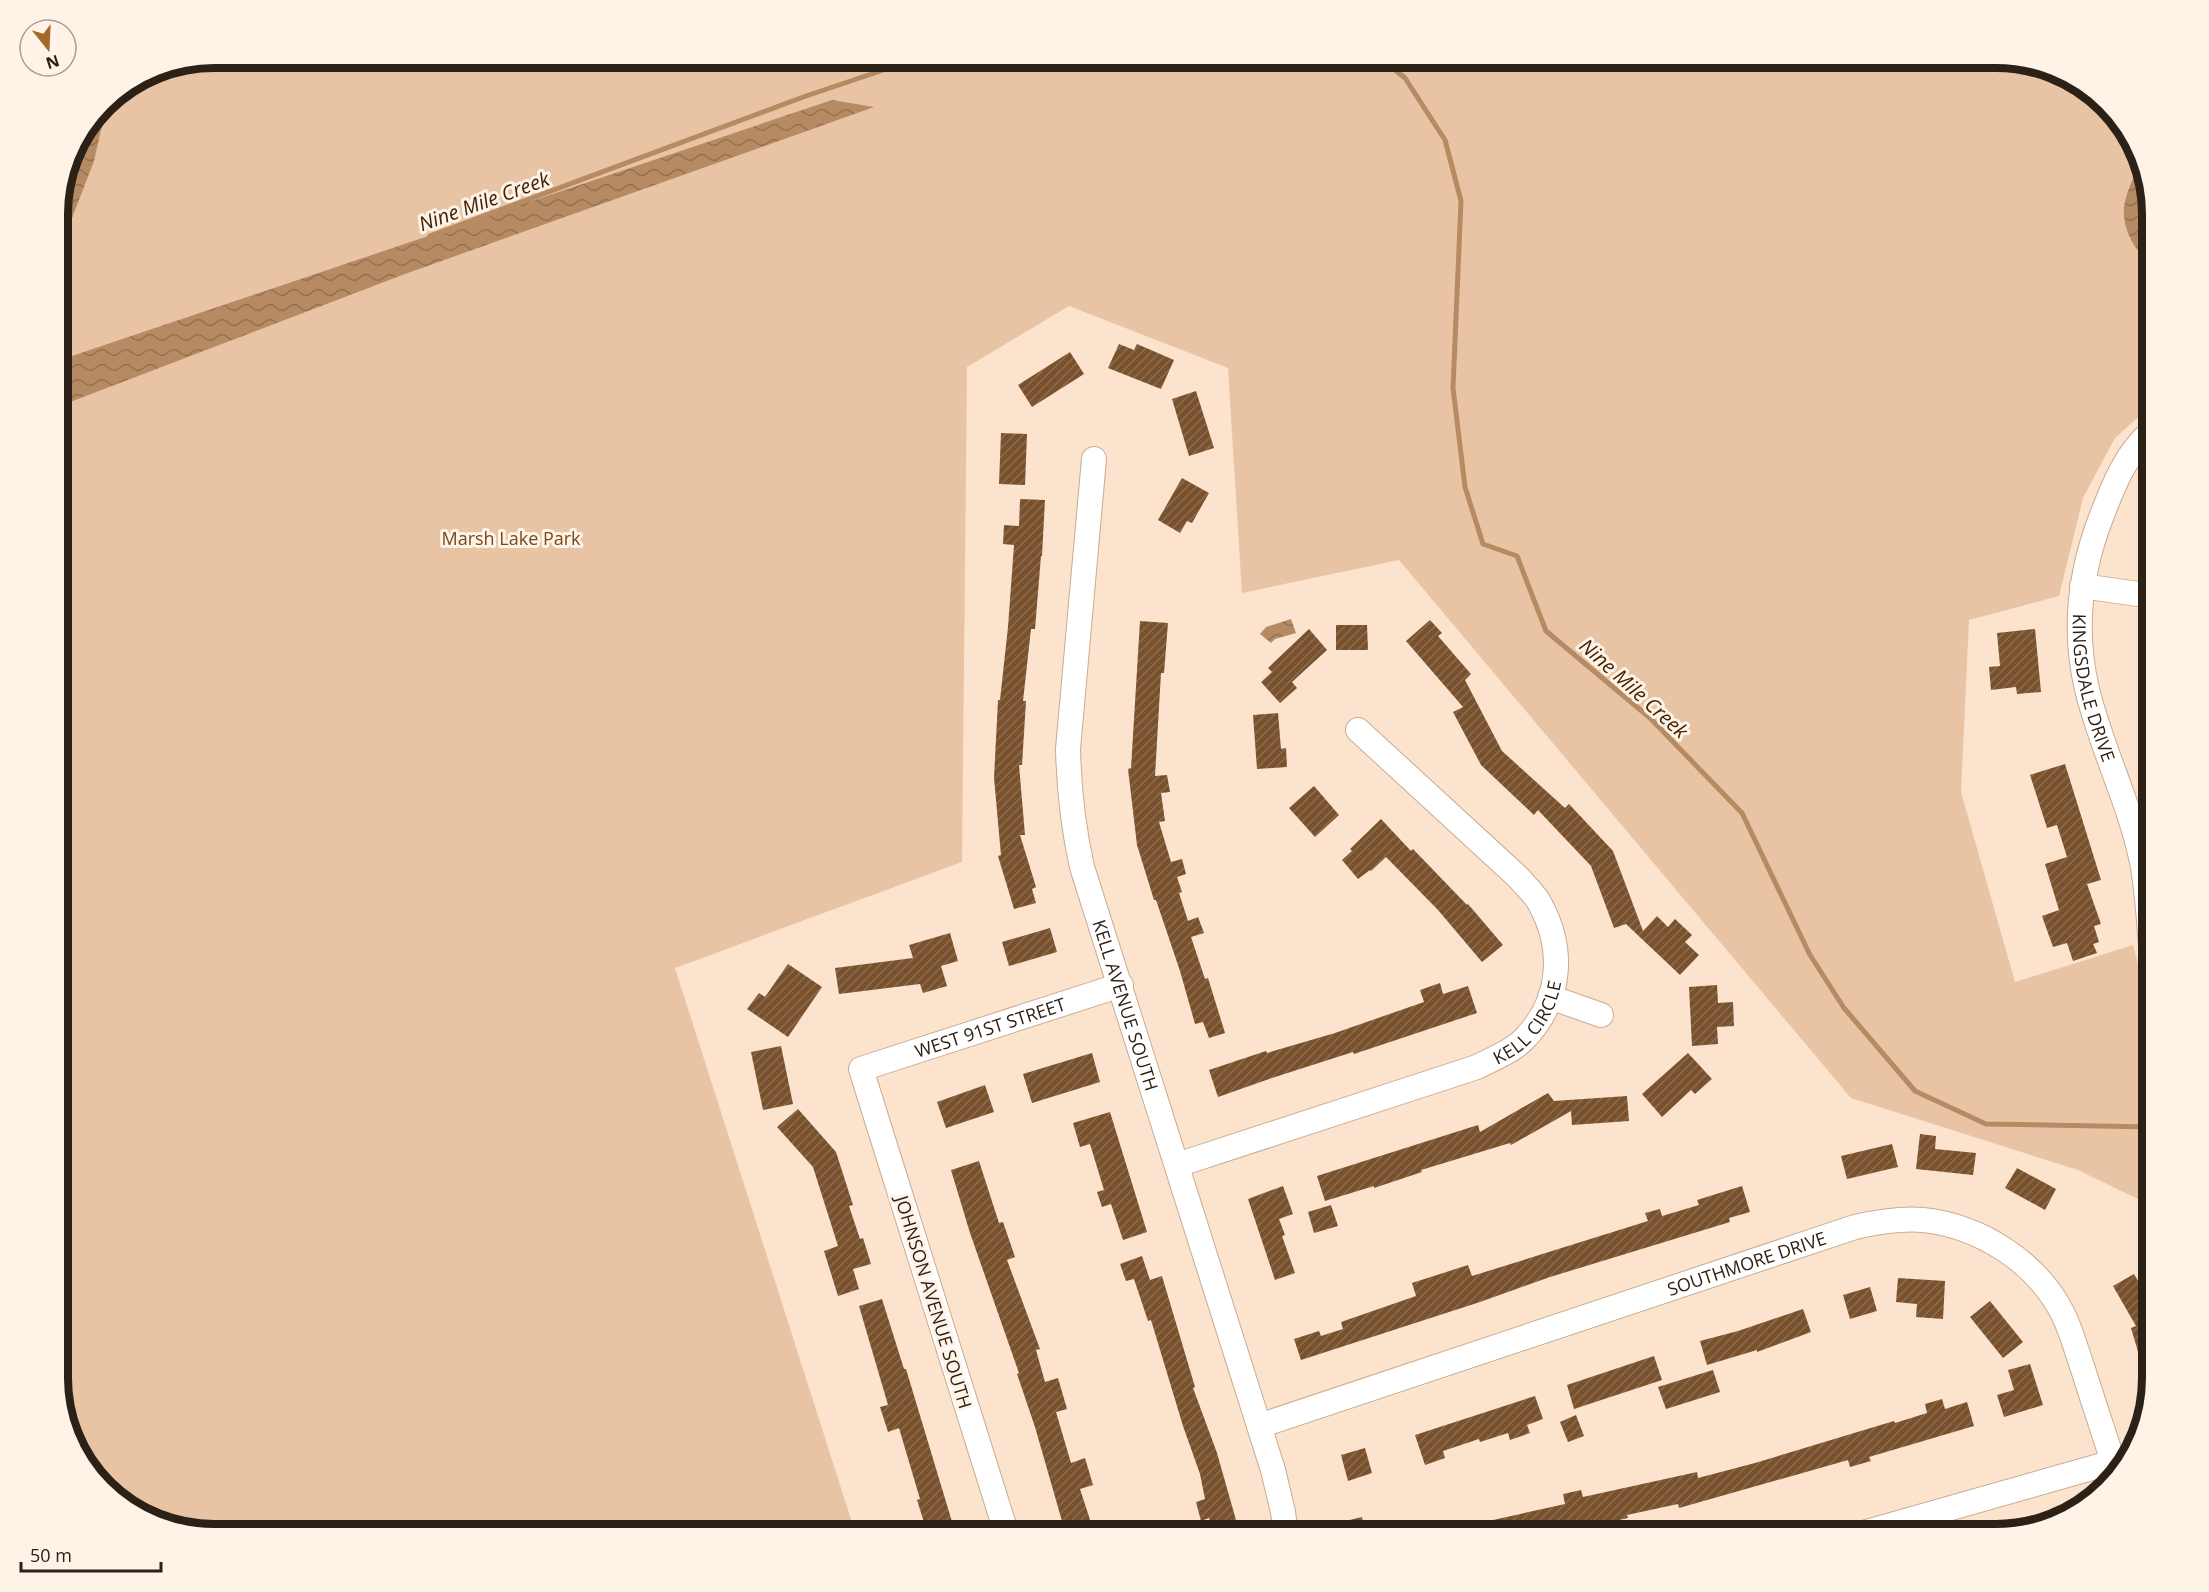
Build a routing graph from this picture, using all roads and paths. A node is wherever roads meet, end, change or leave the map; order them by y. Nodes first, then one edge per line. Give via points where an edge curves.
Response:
1 (2142, 440) edge
2 (1094, 459) dead end
3 (2082, 586) junction
4 (2142, 595) edge
5 (1358, 730) dead end
6 (2142, 863) edge
7 (1121, 986) junction
8 (1550, 997) junction
9 (1601, 1015) dead end
10 (861, 1069) joint
11 (1177, 1165) junction
12 (1259, 1426) junction
13 (2119, 1456) edge
14 (2115, 1462) edge
15 (1004, 1524) edge
16 (1285, 1524) edge
17 (1931, 1524) edge

1 - 3 street, KINGSDALE DRIVE via 2114,484 2085,564
2 - 7 street, KELL AVENUE SOUTH via 1068,748 1069,788 1082,867
3 - 4 street
3 - 6 street, KINGSDALE DRIVE via 2080,648 2087,689
5 - 8 street, KELL CIRCLE via 1539,901 1551,927 1557,956
7 - 10 street, WEST 91ST STREET
7 - 11 street, KELL AVENUE SOUTH
8 - 9 street
8 - 11 street, KELL CIRCLE via 1527,1036 1504,1054
10 - 15 street, JOHNSON AVENUE SOUTH
11 - 12 street, KELL AVENUE SOUTH
12 - 13 street, SOUTHMORE DRIVE via 1855,1227 1888,1220 1923,1220 1990,1240 2019,1260 2043,1285 2063,1313
12 - 16 street, KELL AVENUE SOUTH
14 - 17 street

